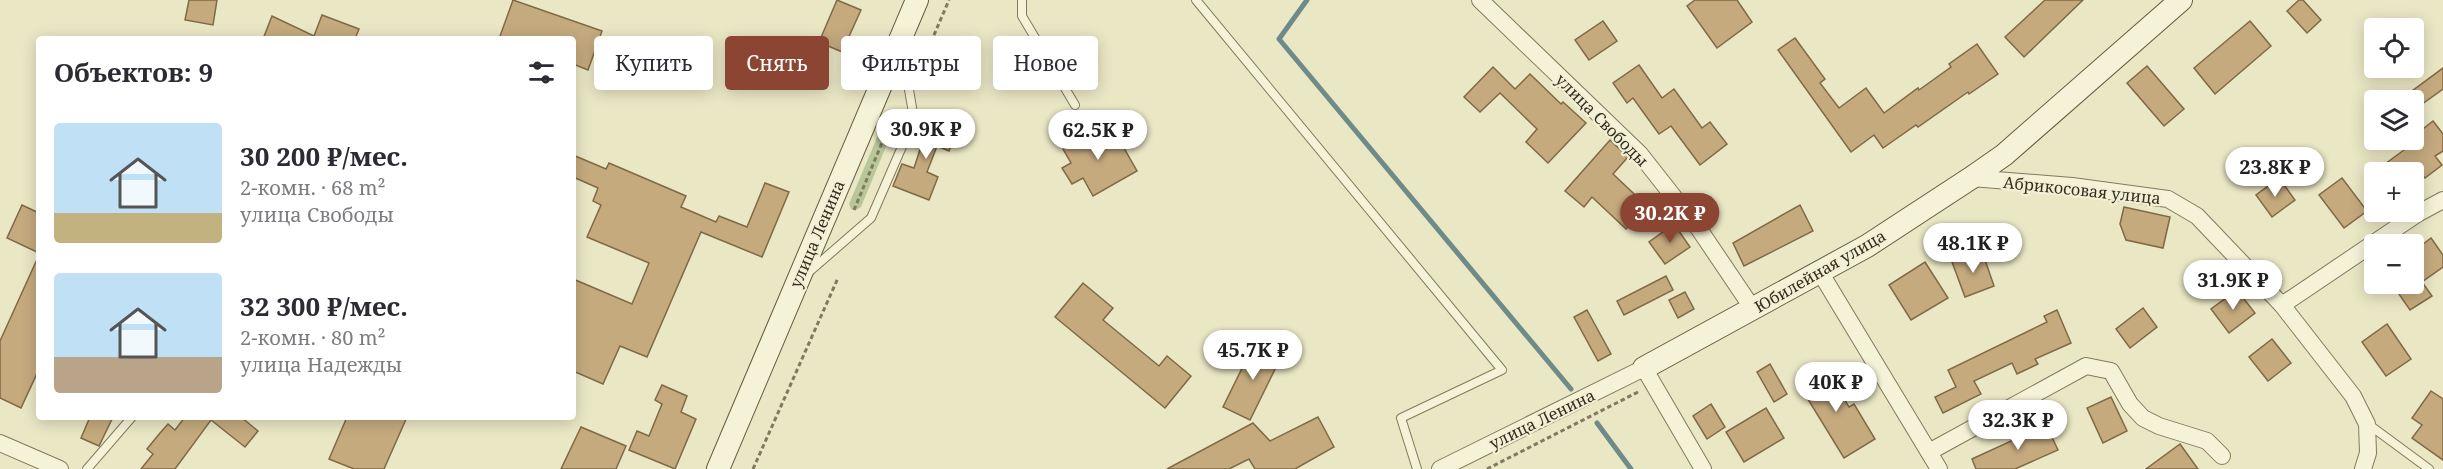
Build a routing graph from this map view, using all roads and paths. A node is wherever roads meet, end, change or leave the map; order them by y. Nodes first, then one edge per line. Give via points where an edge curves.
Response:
1 (917, 0) edge
2 (949, 0) edge
3 (1022, 0) edge
4 (1196, 0) edge
5 (1480, 0) edge
6 (2181, 0) edge
7 (902, 36) edge
8 (934, 36) edge
9 (879, 90) edge
10 (909, 90) edge
11 (1075, 105) dead end
12 (888, 126) dead end
13 (1971, 178) junction
14 (2443, 200) edge
15 (854, 210) dead end
16 (1820, 272) junction
17 (838, 278) dead end
18 (798, 281) junction
19 (2283, 305) junction
20 (1753, 309) junction
21 (1644, 368) junction
22 (129, 420) edge
23 (2367, 424) junction
24 (0, 443) edge
25 (1929, 452) junction
26 (2222, 456) dead end
27 (60, 469) edge
28 (87, 469) edge
29 (718, 469) edge
30 (753, 469) edge
31 (1417, 469) edge
32 (1440, 469) edge
33 (1703, 469) edge
34 (1939, 469) edge
35 (2363, 469) edge
36 (2429, 469) edge

1 - 7 street, улица Ленина
2 - 8 path
3 - 11 lane via 1022,16
4 - 31 lane via 1502,370 1401,418
5 - 20 street, улица Свободы via 1640,154 1699,229
6 - 13 street, Юбилейная улица via 2004,155
9 - 18 street, улица Ленина
10 - 18 lane via 914,119 871,218
12 - 15 path
13 - 16 street, Юбилейная улица
13 - 19 street, Абрикосовая улица via 2168,199 2197,216
14 - 19 street
16 - 20 street, Юбилейная улица
16 - 25 street
17 - 30 path
18 - 29 street, улица Ленина
19 - 23 street, Абрикосовая улица via 2353,396
20 - 21 street, Юбилейная улица
21 - 32 street, улица Ленина
21 - 33 street
22 - 28 lane
23 - 35 street, Абрикосовая улица via 2368,453
23 - 36 lane
24 - 27 street
25 - 26 street via 2086,366 2111,371 2143,418 2207,441
25 - 34 street

